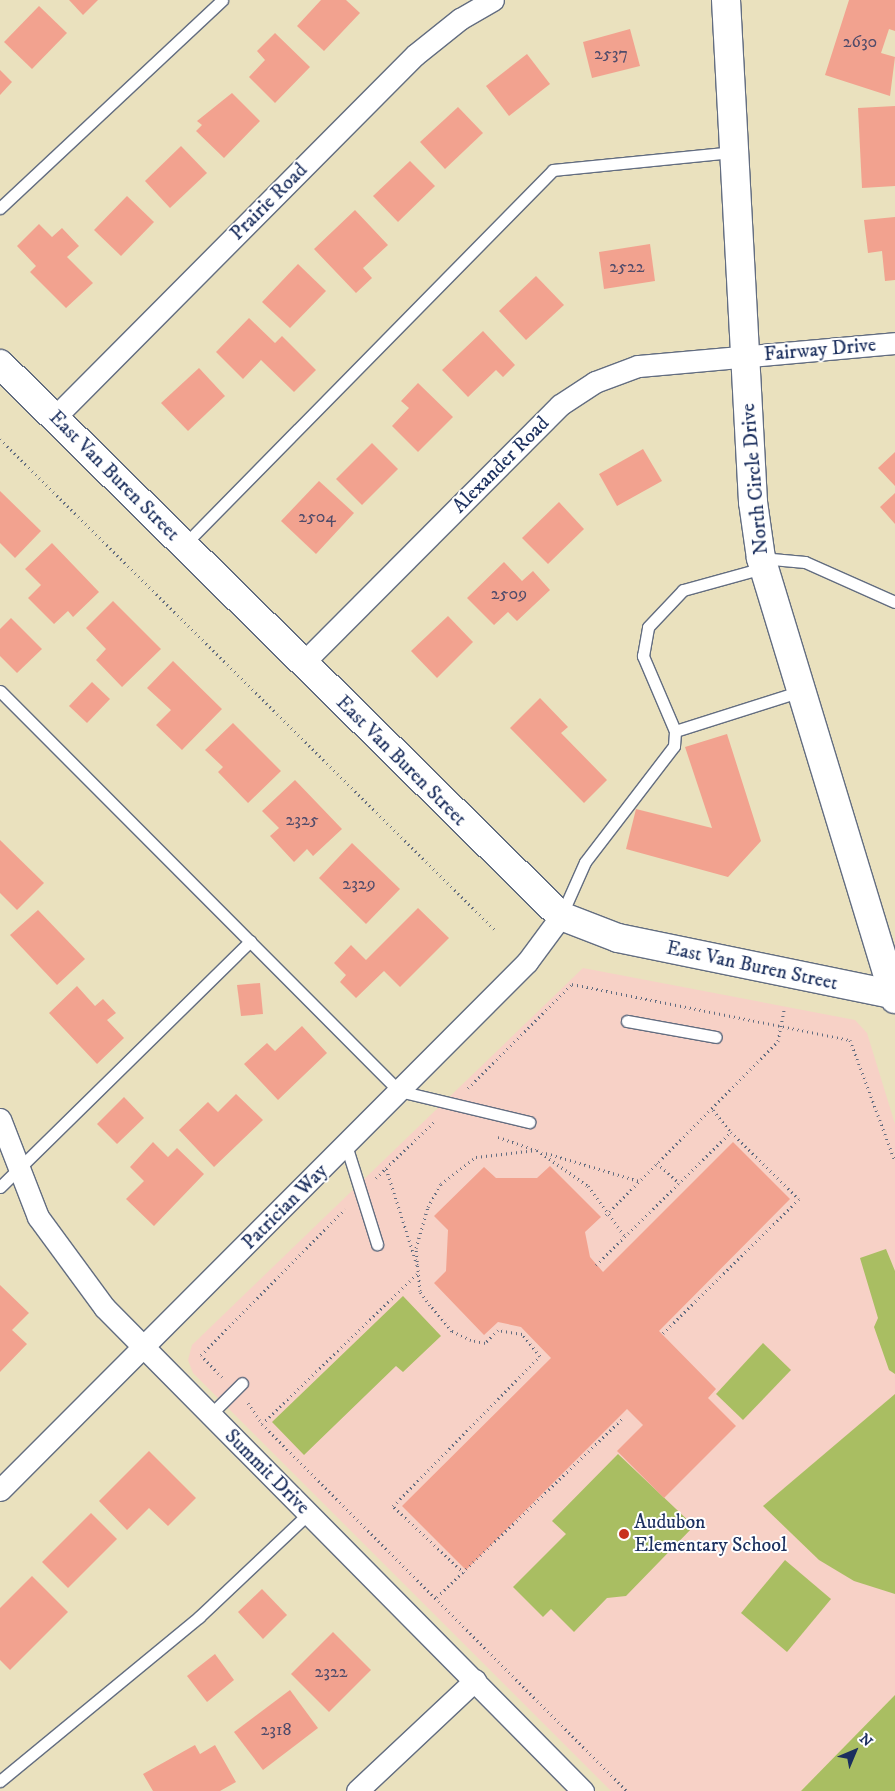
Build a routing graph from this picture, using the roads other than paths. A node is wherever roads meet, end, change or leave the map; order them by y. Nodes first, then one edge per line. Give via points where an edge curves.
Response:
1 (222, 0) edge
2 (493, 0) edge
3 (726, 0) edge
4 (734, 152) junction
5 (0, 208) edge
6 (895, 344) edge
7 (745, 357) junction
8 (0, 364) edge
9 (55, 418) junction
10 (184, 545) junction
11 (762, 563) junction
12 (895, 602) edge
13 (303, 663) junction
14 (803, 690) junction
15 (0, 691) edge
16 (675, 731) junction
17 (561, 916) junction
18 (250, 941) junction
19 (895, 996) edge
20 (627, 1021) dead end
21 (716, 1037) dead end
22 (399, 1090) junction
23 (0, 1119) edge
24 (529, 1122) dead end
25 (346, 1145) junction
26 (19, 1169) junction
27 (0, 1187) edge
28 (376, 1244) dead end
29 (144, 1349) junction
30 (238, 1386) road end
31 (210, 1415) junction
32 (0, 1490) edge
33 (309, 1513) junction
34 (475, 1680) junction
35 (0, 1781) edge
36 (357, 1791) edge
37 (583, 1791) edge

1 - 5 lane
2 - 9 street, Prairie Road via 460,19 414,55
3 - 4 street, North Circle Drive
4 - 7 street, North Circle Drive
4 - 10 lane via 553,170
6 - 7 street, Fairway Drive
7 - 11 street, North Circle Drive via 753,502
7 - 13 street, Alexander Road via 638,366 595,382 560,405
8 - 9 street, East Van Buren Street
9 - 10 street, East Van Buren Street
10 - 13 street, East Van Buren Street
11 - 12 lane via 805,562
11 - 14 street, North Circle Drive
11 - 16 lane via 683,590 648,627 643,656
13 - 17 street, East Van Buren Street
14 - 16 lane
14 - 19 street, North Circle Drive
15 - 18 lane
16 - 17 lane via 674,746 584,862
17 - 19 street, East Van Buren Street via 618,938
17 - 22 street, Patrician Way via 527,962
18 - 22 lane
18 - 26 lane
20 - 21 lane
22 - 24 lane
22 - 25 street, Patrician Way
23 - 26 street, Summit Drive
25 - 28 lane
25 - 29 street, Patrician Way
26 - 27 lane
26 - 29 street, Summit Drive via 56,1247
29 - 31 street, Summit Drive
29 - 32 street, Patrician Way
30 - 31 lane
31 - 33 street, Summit Drive
33 - 34 street, Summit Drive
33 - 35 lane via 199,1618
34 - 36 street
34 - 37 street, Summit Drive

